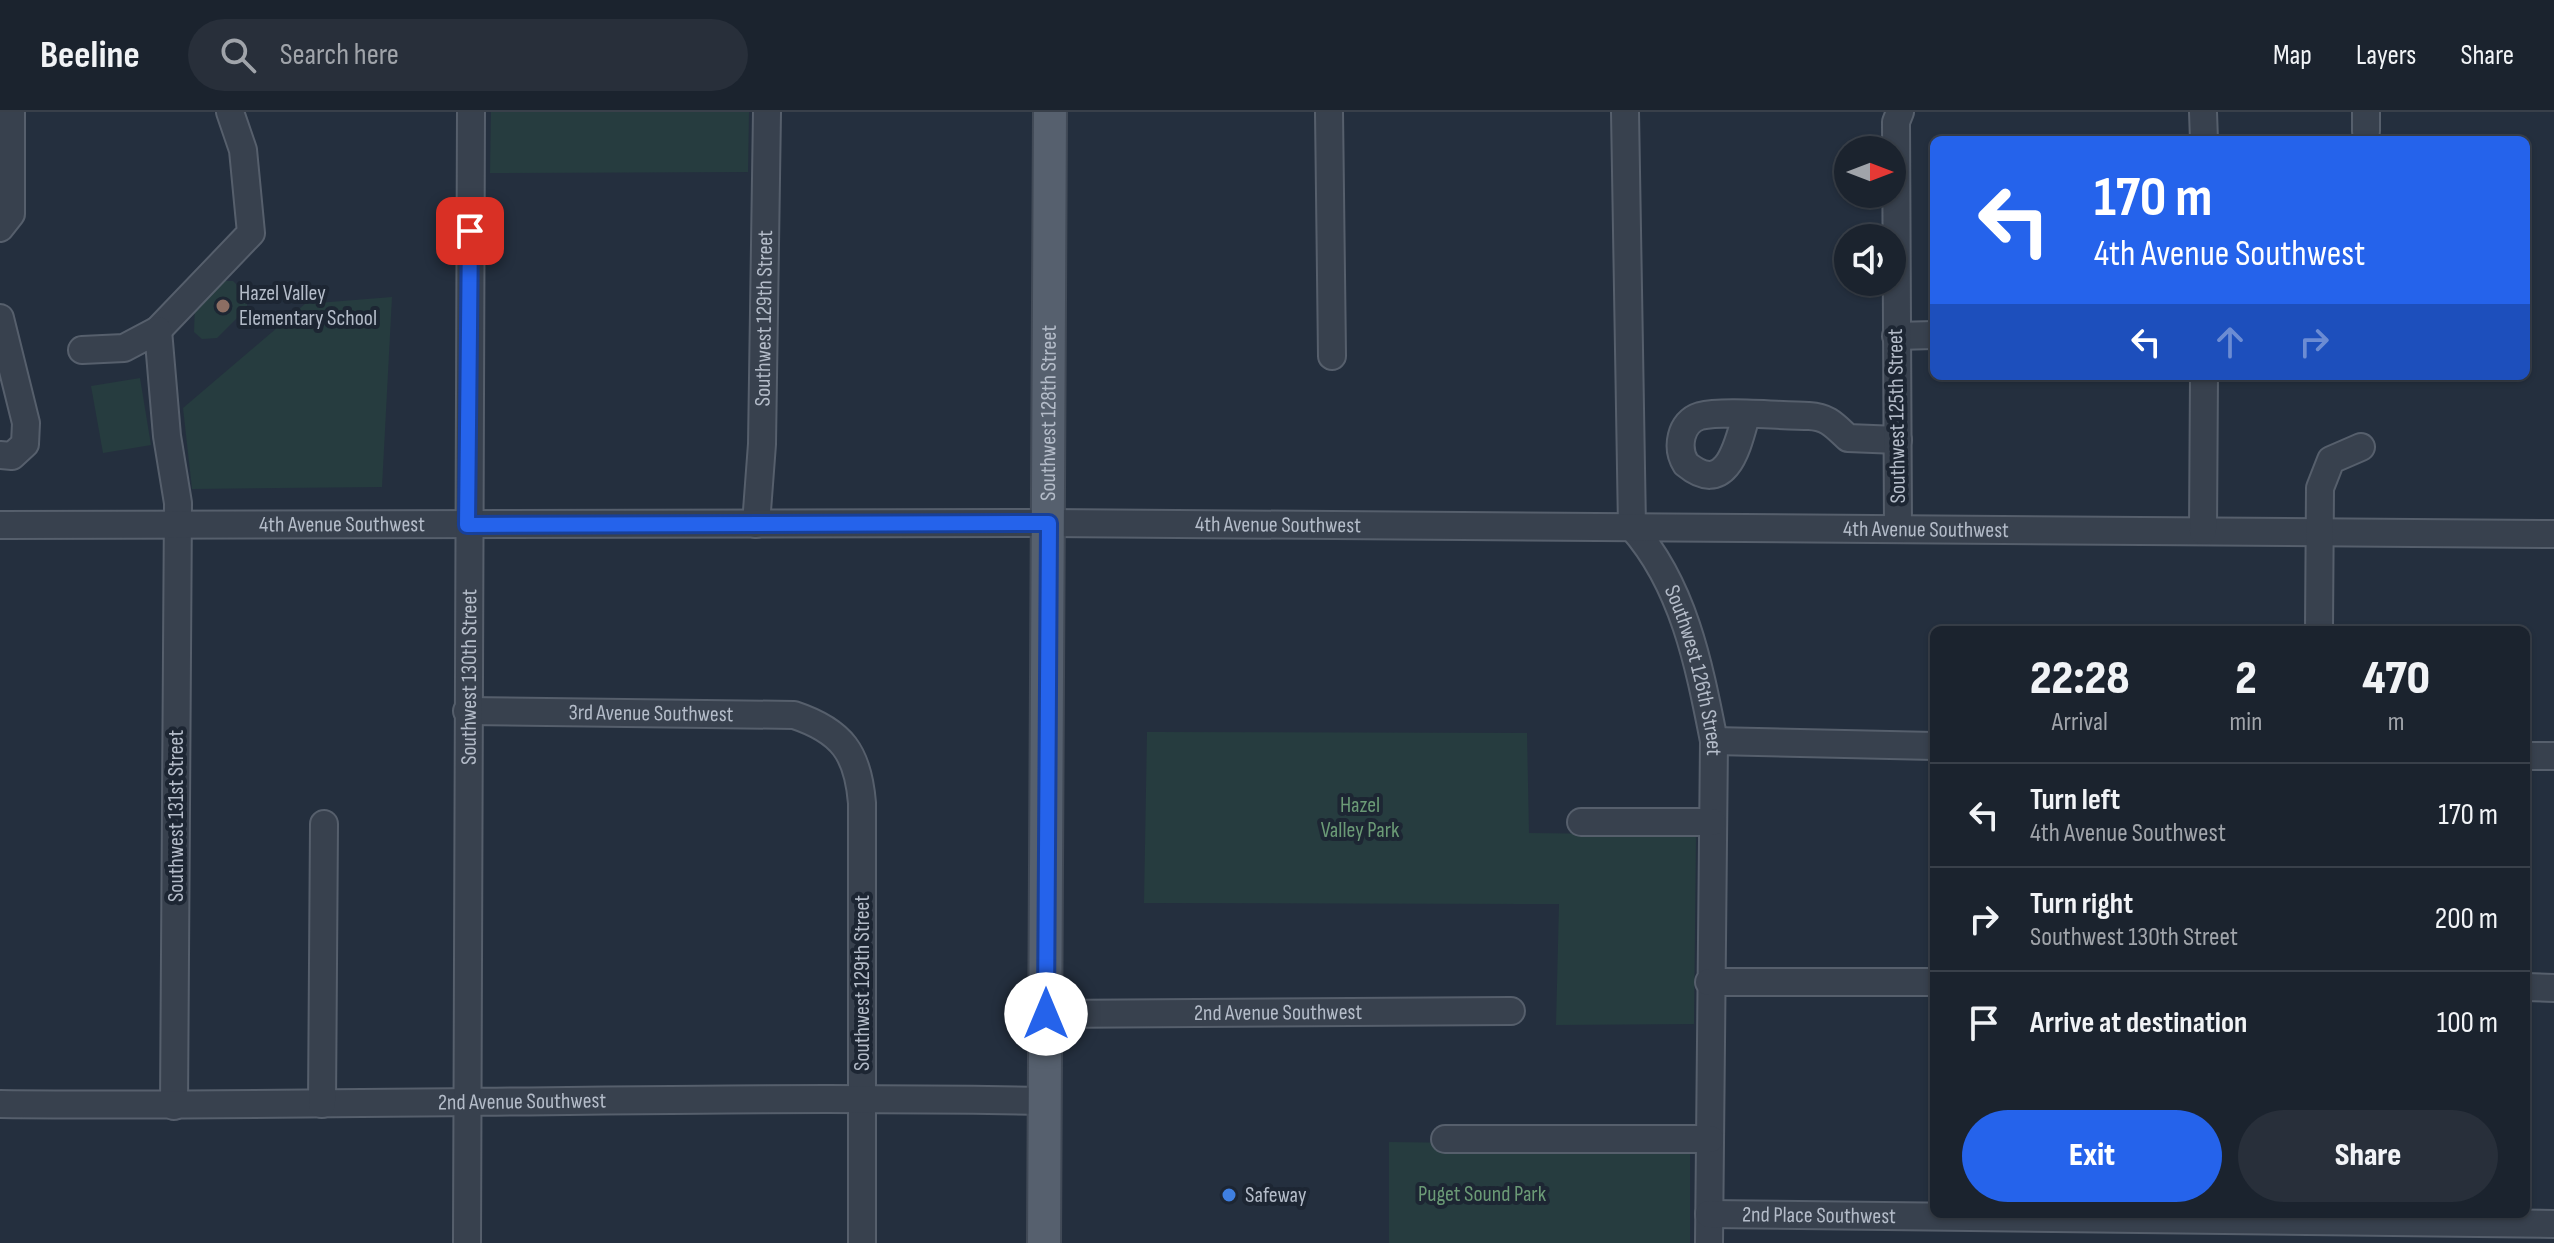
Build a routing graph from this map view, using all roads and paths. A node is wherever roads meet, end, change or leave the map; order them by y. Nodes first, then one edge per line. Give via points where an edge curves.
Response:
1 (11, 112) edge
2 (230, 112) edge
3 (471, 112) edge
4 (767, 112) edge
5 (1050, 112) edge
6 (1329, 112) edge
7 (1625, 112) edge
8 (1900, 112) edge
9 (2203, 112) edge
10 (2204, 136) edge
11 (0, 228) edge
12 (0, 318) edge
13 (158, 330) junction
14 (1930, 335) edge
15 (1896, 336) junction
16 (82, 350) dead end
17 (1332, 356) dead end
18 (2204, 380) edge
19 (1746, 416) dead end
20 (1898, 440) junction
21 (2361, 447) dead end
22 (0, 455) edge
23 (1049, 523) junction
24 (756, 524) junction
25 (0, 525) edge
26 (467, 525) junction
27 (178, 526) junction
28 (1632, 527) junction
29 (1898, 529) junction
30 (2203, 531) junction
31 (2320, 532) junction
32 (2554, 534) edge
33 (2319, 626) edge
34 (467, 711) junction
35 (832, 731) joint
36 (1714, 741) junction
37 (1930, 746) edge
38 (2530, 756) edge
39 (2554, 756) edge
40 (1581, 822) dead end
41 (1712, 822) junction
42 (324, 824) dead end
43 (1709, 982) junction
44 (1930, 982) edge
45 (2530, 987) edge
46 (2554, 988) edge
47 (1511, 1011) dead end
48 (1046, 1014) junction
49 (861, 1097) junction
50 (1044, 1101) junction
51 (466, 1102) junction
52 (0, 1104) edge
53 (322, 1104) junction
54 (174, 1106) junction
55 (1445, 1139) dead end
56 (1710, 1139) junction
57 (1709, 1214) junction
58 (2554, 1224) edge
59 (2314, 1226) edge
60 (467, 1243) edge
61 (862, 1243) edge
62 (1044, 1243) edge
63 (1709, 1243) edge

1 - 11 street via 11,214
2 - 13 street via 243,150 251,233
3 - 26 street, Southwest 130th Street
4 - 24 street, Southwest 129th Street
5 - 23 main road, Southwest 128th Street
6 - 17 street
7 - 28 street
8 - 15 street, Southwest 125th Street
9 - 10 street
12 - 22 street via 26,423 25,444 12,456
13 - 16 street via 124,348
13 - 27 street, Southwest 131st Street
14 - 15 street
15 - 20 street, Southwest 125th Street
18 - 30 street
19 - 20 street via 1816,416 1831,420 1848,438
20 - 29 street, Southwest 125th Street
21 - 31 street via 2336,456 2325,470
23 - 24 street, 4th Avenue Southwest
23 - 28 street, 4th Avenue Southwest
23 - 48 main road, Southwest 128th Street
24 - 26 street, 4th Avenue Southwest
25 - 27 street, 4th Avenue Southwest
26 - 27 street, 4th Avenue Southwest
26 - 34 street, Southwest 130th Street
27 - 54 street, Southwest 131st Street
28 - 29 street, 4th Avenue Southwest
28 - 36 street, Southwest 126th Street via 1672,588 1699,664
29 - 30 street, 4th Avenue Southwest
30 - 31 street, 4th Avenue Southwest
31 - 32 street, 4th Avenue Southwest
31 - 33 street
34 - 35 street, 3rd Avenue Southwest via 766,713 794,715
34 - 51 street, Southwest 130th Street
35 - 49 street, Southwest 129th Street via 853,759 862,803
36 - 37 street
36 - 41 street, Southwest 126th Street
38 - 39 street
40 - 41 street
41 - 43 street, Southwest 126th Street
42 - 53 street
43 - 44 street
43 - 56 street, Southwest 126th Street
45 - 46 street
47 - 48 street, 2nd Avenue Southwest
48 - 50 main road, Southwest 128th Street
49 - 50 street, 2nd Avenue Southwest
49 - 51 street, 2nd Avenue Southwest
49 - 61 street, Southwest 129th Street
50 - 62 main road, Southwest 128th Street
51 - 53 street, 2nd Avenue Southwest
51 - 60 street, Southwest 130th Street
52 - 54 street, 2nd Avenue Southwest
53 - 54 street, 2nd Avenue Southwest
55 - 56 street
56 - 57 street, Southwest 126th Street
57 - 59 street, 2nd Place Southwest
57 - 63 street, Southwest 126th Street
58 - 59 street, 2nd Place Southwest

